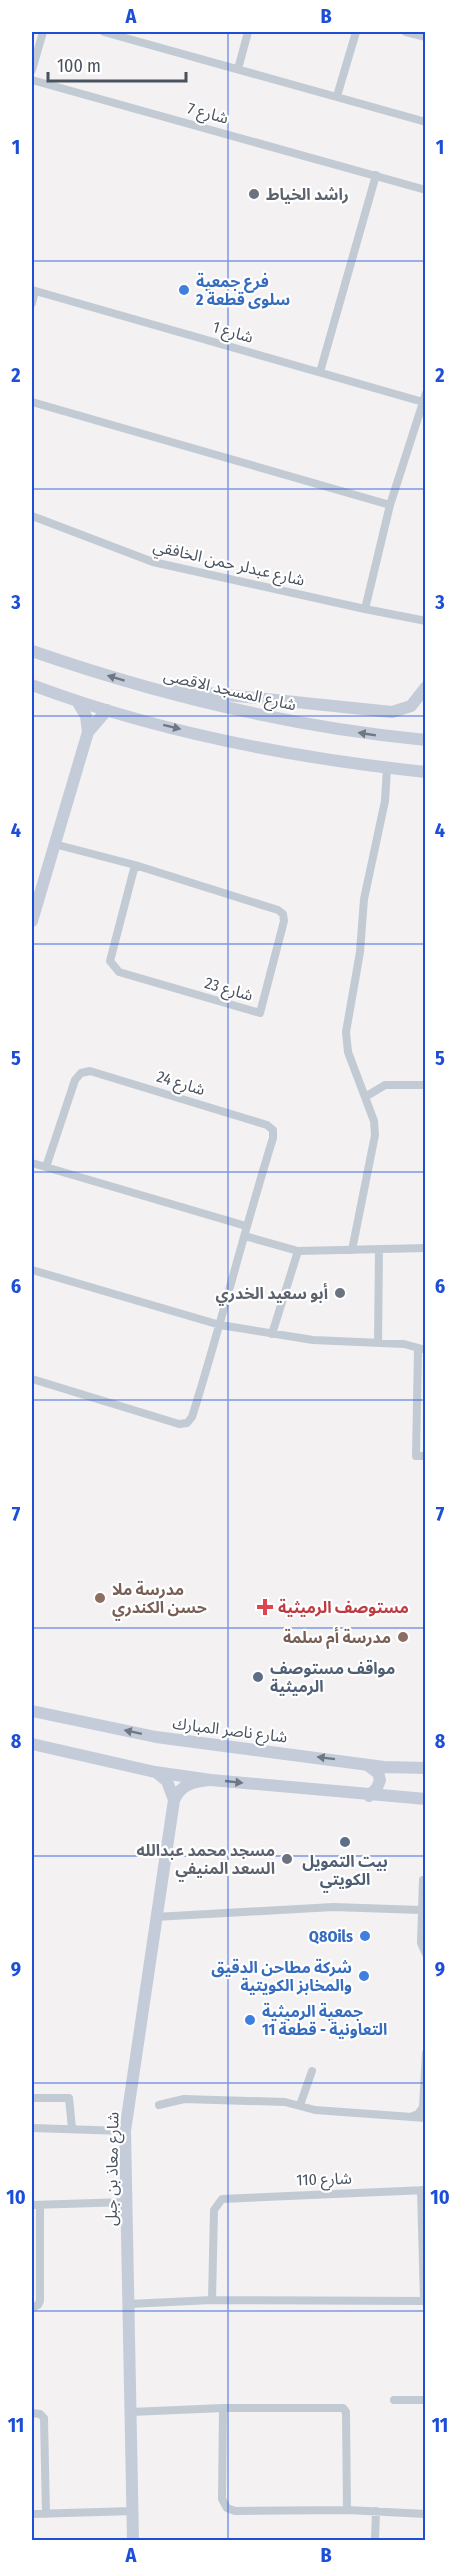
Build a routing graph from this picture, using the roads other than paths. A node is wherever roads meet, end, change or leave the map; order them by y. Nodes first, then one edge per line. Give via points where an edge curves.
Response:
1 (43, 32) edge
2 (104, 32) edge
3 (248, 32) edge
4 (356, 32) edge
5 (406, 32) edge
6 (426, 37) edge
7 (238, 69) junction
8 (32, 70) edge
9 (32, 80) edge
10 (337, 96) junction
11 (426, 122) edge
12 (376, 175) junction
13 (426, 190) edge
14 (33, 291) edge
15 (32, 303) edge
16 (320, 372) junction
17 (424, 398) edge
18 (32, 402) edge
19 (390, 505) junction
20 (32, 516) edge
21 (365, 609) junction
22 (426, 621) edge
23 (32, 651) edge
24 (32, 685) edge
25 (149, 688) junction
26 (425, 690) edge
27 (77, 701) junction
28 (426, 708) edge
29 (107, 710) junction
30 (88, 732) junction
31 (426, 740) edge
32 (426, 765) edge
33 (390, 768) junction
34 (426, 772) edge
35 (54, 844) junction
36 (135, 866) junction
37 (32, 921) edge
38 (426, 1085) edge
39 (365, 1097) junction
40 (32, 1163) edge
41 (46, 1167) junction
42 (246, 1226) junction
43 (244, 1236) junction
44 (426, 1248) edge
45 (379, 1249) junction
46 (352, 1250) junction
47 (298, 1251) junction
48 (32, 1270) edge
49 (220, 1325) junction
50 (272, 1334) junction
51 (378, 1343) junction
52 (422, 1350) edge
53 (32, 1379) edge
54 (426, 1456) edge
55 (32, 1711) edge
56 (32, 1744) edge
57 (363, 1763) junction
58 (426, 1768) edge
59 (155, 1772) junction
60 (211, 1780) junction
61 (369, 1796) junction
62 (426, 1799) edge
63 (174, 1800) junction
64 (423, 1880) dead end
65 (421, 1910) junction
66 (155, 1917) junction
67 (426, 1954) edge
68 (426, 2053) edge
69 (312, 2071) dead end
70 (32, 2098) edge
71 (159, 2105) dead end
72 (300, 2105) junction
73 (412, 2117) junction
74 (426, 2118) edge
75 (32, 2128) edge
76 (72, 2128) junction
77 (125, 2131) junction
78 (423, 2190) edge
79 (127, 2202) junction
80 (36, 2205) edge
81 (212, 2300) junction
82 (425, 2301) edge
83 (129, 2304) junction
84 (32, 2308) edge
85 (394, 2400) dead end
86 (426, 2400) edge
87 (224, 2408) junction
88 (131, 2412) junction
89 (32, 2413) edge
90 (347, 2510) junction
91 (133, 2511) junction
92 (376, 2511) junction
93 (32, 2514) edge
94 (46, 2514) junction
95 (426, 2514) edge
96 (133, 2541) edge
97 (375, 2541) edge

1 - 8 street
2 - 7 street
3 - 7 street
4 - 10 street
5 - 6 street
7 - 10 street
9 - 12 street, شارع 7
10 - 11 street
12 - 13 street, شارع 7
12 - 16 street
14 - 15 street, شارع 1
14 - 16 street, شارع 1
16 - 17 street, شارع 1
17 - 19 street
18 - 19 street
19 - 21 street
20 - 21 street, شارع عبدلر حمن الخافقي via 153,562
21 - 22 street, شارع عبدلر حمن الخافقي
25 -> 23 street, شارع المسجد الاقصى
24 - 27 street
25 - 26 street via 392,712 411,706
31 -> 25 street, شارع المسجد الاقصى via 376,736 285,720
26 - 28 street
27 - 29 street
27 - 30 street via 86,716
29 - 30 street
29 -> 33 street via 258,747
30 - 35 street
32 - 33 street
33 - 34 street
33 - 39 street via 364,899 360,952 347,1019 348,1052
35 - 36 street, شارع 23
35 - 37 street
36 - 36 street, شارع 23 via 283,914 260,1013 113,968 110,962
38 - 39 street via 385,1085
39 - 46 street via 375,1135
40 - 41 street
41 - 42 street
41 - 42 street, شارع 24 via 75,1080 90,1071 273,1130
42 - 43 street, شارع 24
43 - 47 street
43 - 49 street, شارع 24
44 - 45 street
45 - 46 street
45 - 51 street
46 - 47 street
47 - 50 street
48 - 49 street
49 - 50 street
49 - 53 street, شارع 24 via 187,1423 179,1424
50 - 51 street
51 - 52 street via 404,1344
52 - 54 street via 416,1456
57 -> 55 street, شارع ناصر المبارك via 156,1737
56 - 59 street
57 - 58 street, شارع ناصر المبارك
57 - 61 street via 378,1773 381,1780
59 - 60 street
59 - 63 street via 167,1781
60 -> 61 street
60 - 63 street via 191,1782
61 - 62 street
63 - 66 street, شارع معاذ بن جبل
64 - 65 street
65 - 66 street via 344,1907
65 - 67 street via 421,1943
66 - 77 street, شارع معاذ بن جبل
68 - 73 street via 423,2107
69 - 72 street
70 - 76 street via 69,2098
71 - 72 street via 184,2099
72 - 73 street
73 - 74 street
75 - 76 street
76 - 77 street
77 - 79 street, شارع معاذ بن جبل
78 - 81 street, شارع 110 via 222,2199 214,2210
78 - 82 street, شارع 110
79 - 80 street
79 - 83 street, شارع معاذ بن جبل
80 - 84 street via 40,2301
81 - 82 street, شارع 110
81 - 83 street, شارع 110
83 - 88 street, شارع معاذ بن جبل
85 - 86 street
87 - 88 street
87 - 90 street via 344,2409
87 - 90 street via 222,2499 227,2508
88 - 91 street, شارع معاذ بن جبل
89 - 94 street via 44,2418
90 - 92 street
91 - 94 street
91 - 96 street, شارع معاذ بن جبل
92 - 95 street
92 - 97 street
93 - 94 street

